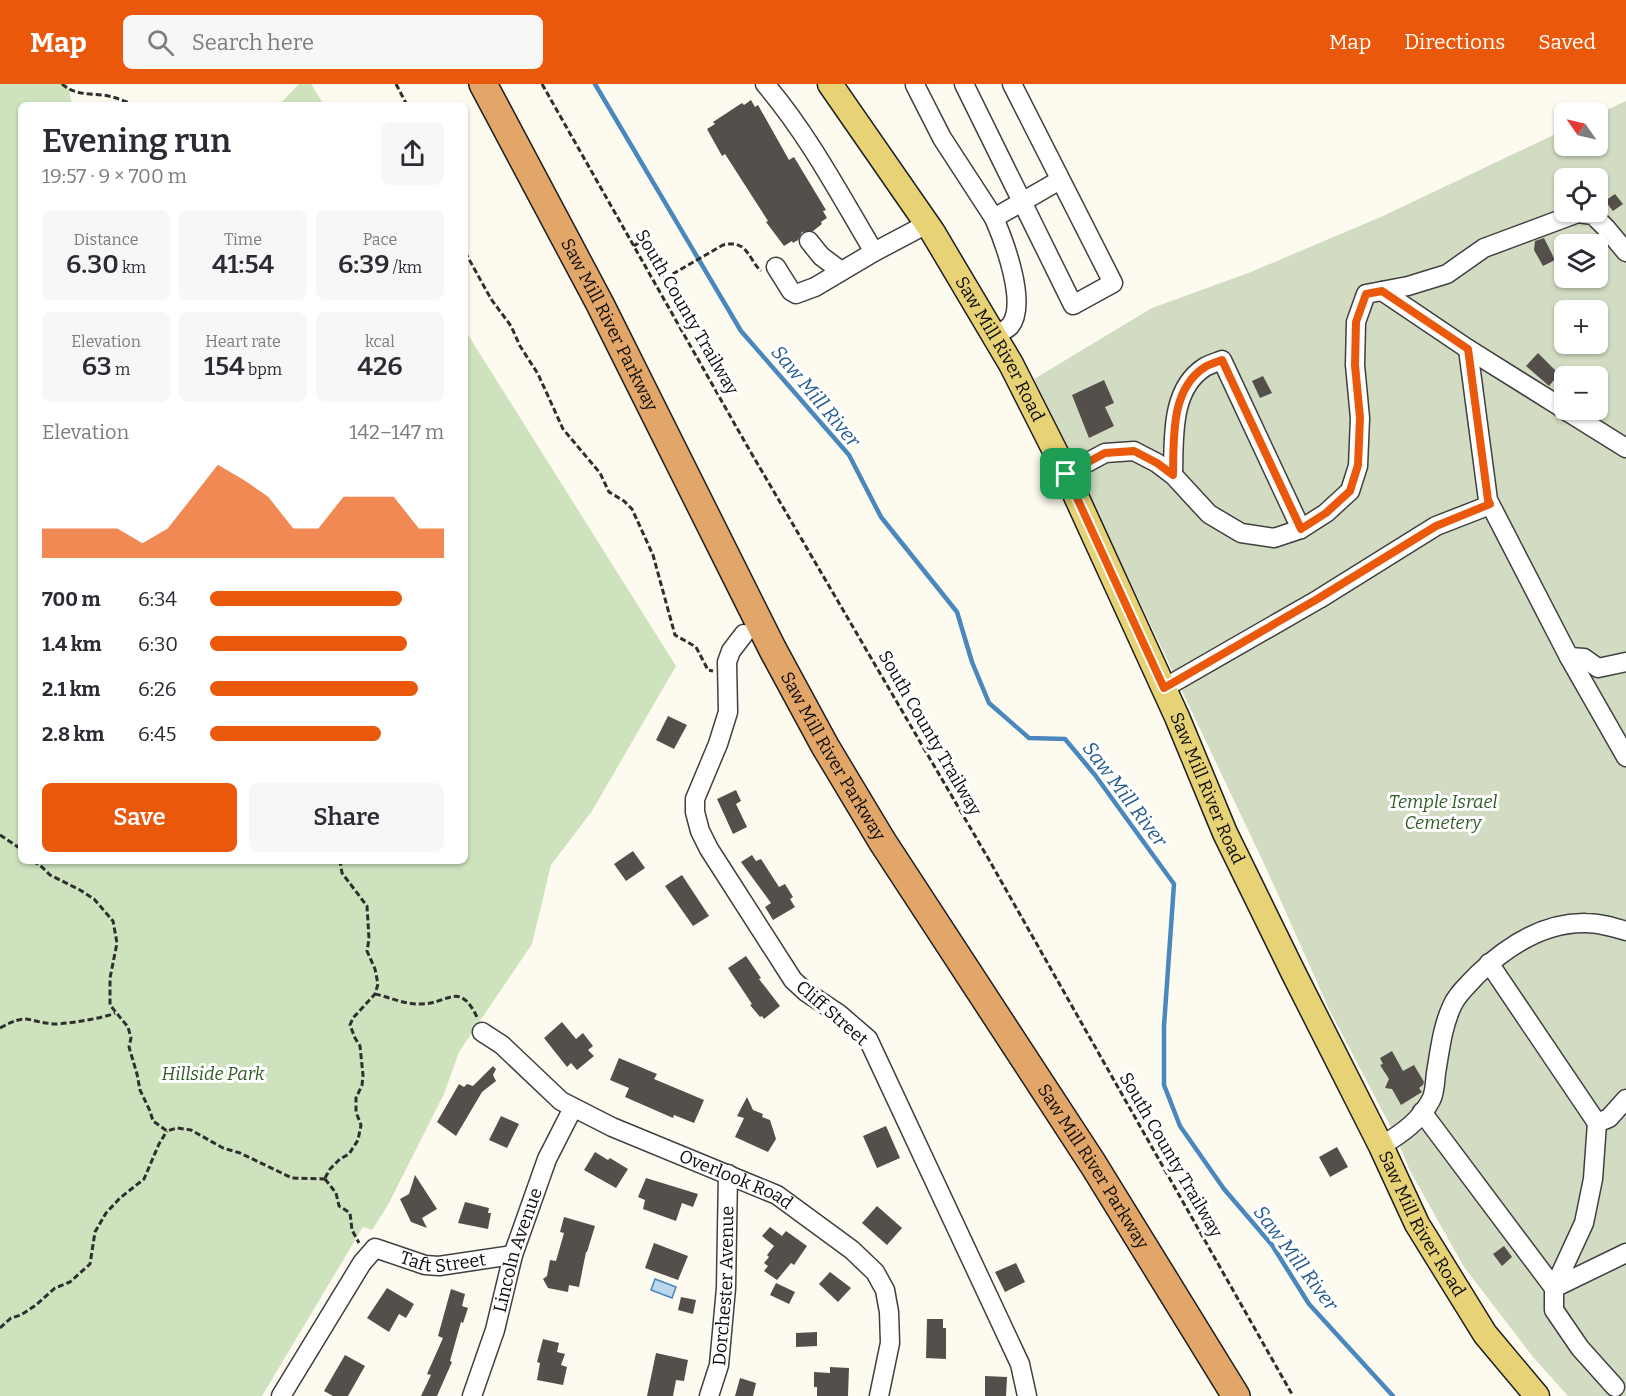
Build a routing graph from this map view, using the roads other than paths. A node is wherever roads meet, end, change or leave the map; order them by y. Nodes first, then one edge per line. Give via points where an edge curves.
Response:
1 (463, 84) edge
2 (483, 84) edge
3 (765, 84) edge
4 (830, 84) edge
5 (916, 84) edge
6 (964, 84) edge
7 (1012, 84) edge
8 (1060, 180) junction
9 (1021, 201) junction
10 (993, 218) junction
11 (927, 224) junction
12 (809, 241) dead end
13 (874, 252) junction
14 (1626, 252) edge
15 (776, 267) road end
16 (841, 272) junction
17 (1382, 291) junction
18 (994, 336) junction
19 (1468, 349) junction
20 (1554, 403) edge
21 (1581, 420) edge
22 (1626, 448) edge
23 (1066, 474) junction
24 (1173, 475) junction
25 (1490, 504) junction
26 (1301, 529) junction
27 (744, 634) junction
28 (1569, 657) junction
29 (1626, 662) edge
30 (1164, 688) junction
31 (1626, 757) edge
32 (1626, 931) edge
33 (1489, 963) junction
34 (482, 1032) road end
35 (1626, 1099) edge
36 (573, 1108) junction
37 (1422, 1112) junction
38 (1597, 1123) junction
39 (1381, 1146) junction
40 (728, 1174) junction
41 (513, 1256) junction
42 (1623, 1260) edge
43 (1554, 1287) junction
44 (1618, 1388) edge
45 (281, 1396) edge
46 (472, 1396) edge
47 (709, 1396) edge
48 (879, 1396) edge
49 (1027, 1396) edge
50 (1215, 1396) edge
51 (1236, 1396) edge
52 (1538, 1396) edge

1 - 27 highway, Saw Mill River Parkway via 560,266
2 - 51 highway, Saw Mill River Parkway via 600,304 773,650 831,755 882,841 1093,1164
3 - 13 street via 811,149
4 - 11 main road, Saw Mill River Road
5 - 10 street via 942,138
6 - 9 street
7 - 8 street
8 - 9 street
8 - 9 street via 1113,283 1072,305
9 - 10 street
10 - 18 street via 1004,239 1015,289 1015,313 1010,326
11 - 13 street
11 - 18 main road, Saw Mill River Road
12 - 16 street
13 - 16 street
14 - 17 street via 1593,215 1578,213 1484,248 1447,274
15 - 16 street via 790,291 796,294
17 - 19 street
17 - 26 street via 1366,294 1356,322 1360,418 1358,465 1350,491
18 - 23 main road, Saw Mill River Road
19 - 20 street
19 - 25 street
21 - 22 street
23 - 24 street via 1105,453 1134,451
23 - 30 main road, Saw Mill River Road
24 - 26 street via 1209,514 1241,533 1274,538
24 - 26 street via 1174,428 1183,389 1204,367 1222,360
25 - 28 street
25 - 30 street via 1436,526
27 - 49 street, Cliff Street via 727,662 728,712 695,799 700,831 793,980 868,1039 1020,1364
27 - 50 highway, Saw Mill River Parkway via 810,757 867,851 1066,1156
28 - 29 street via 1584,658 1598,668
28 - 31 street
30 - 39 main road, Saw Mill River Road via 1226,833
32 - 33 street via 1605,925 1567,924 1512,945
33 - 37 street via 1461,991 1444,1024 1432,1099
33 - 38 street
34 - 36 street, Overlook Road
35 - 38 street via 1609,1118
36 - 40 street, Overlook Road
36 - 41 street, Lincoln Avenue via 547,1159
37 - 39 street via 1415,1122
37 - 43 street
38 - 43 street via 1593,1179 1584,1223
39 - 52 main road, Saw Mill River Road via 1417,1224 1485,1334
40 - 47 street, Dorchester Avenue via 725,1299 719,1365
40 - 48 street, Overlook Road via 777,1194 875,1272 885,1290 890,1343
41 - 45 street, Taft Street via 439,1266 372,1251
41 - 46 street, Lincoln Avenue via 495,1330
42 - 43 street
43 - 44 street via 1554,1310 1580,1348

